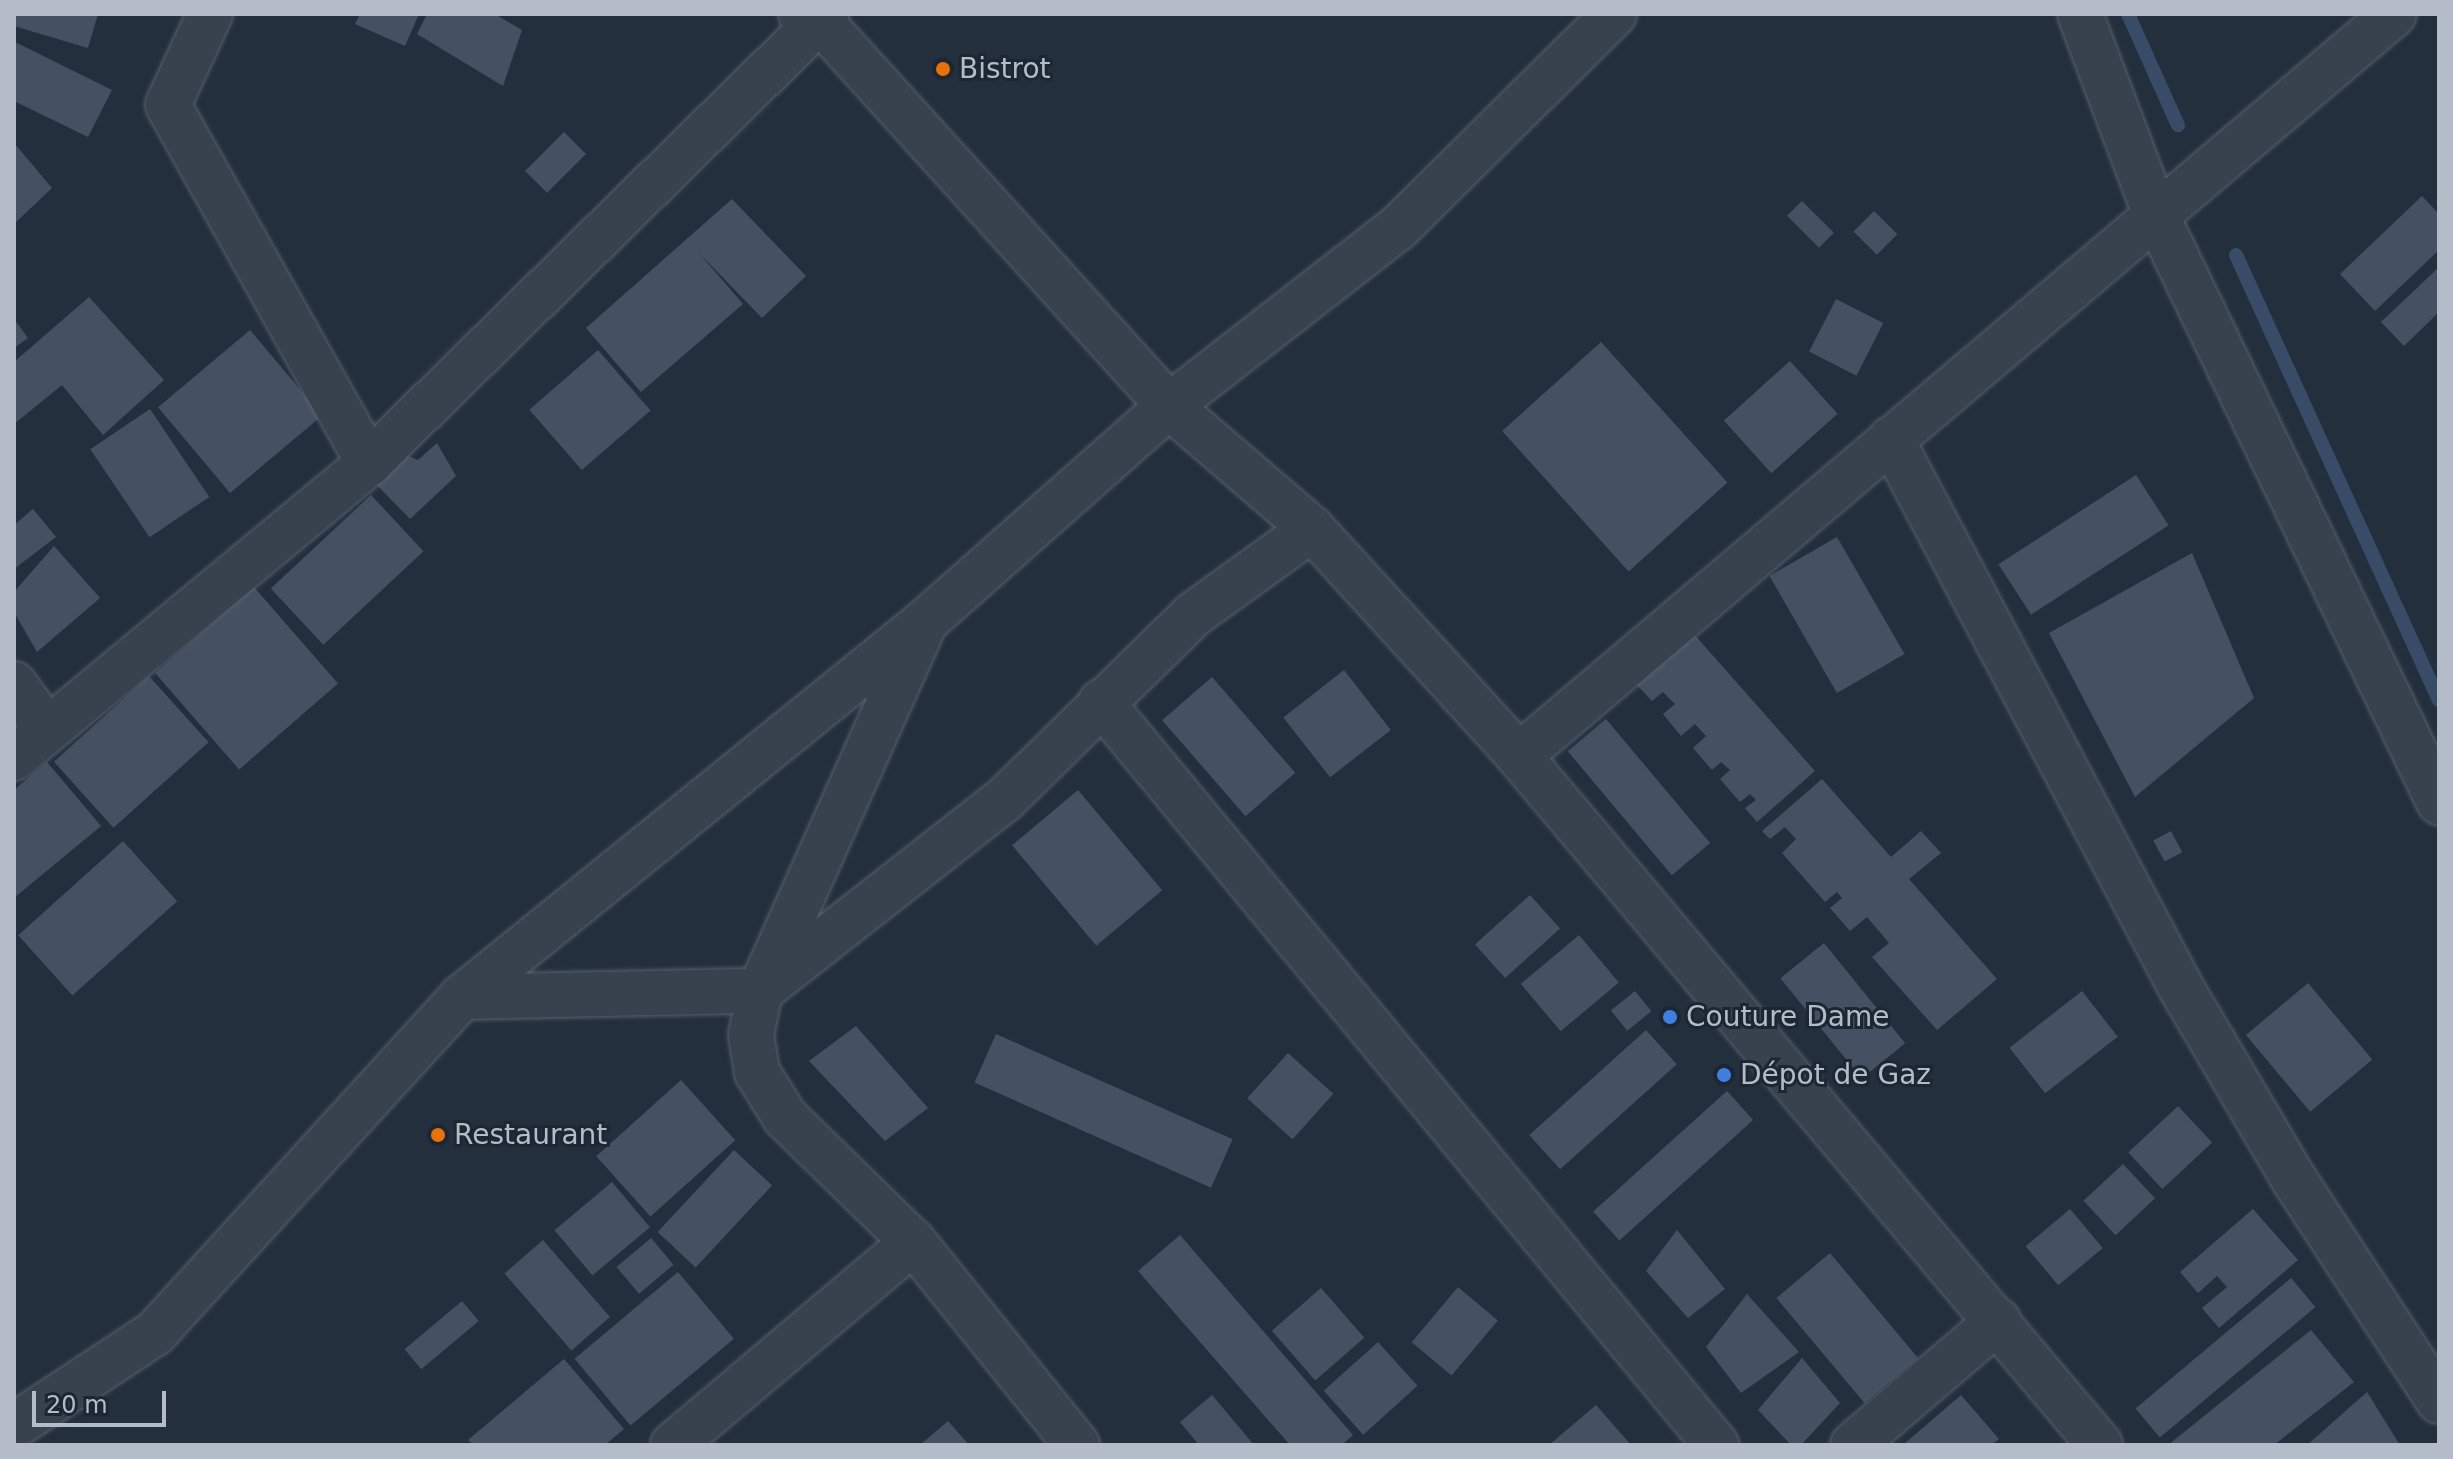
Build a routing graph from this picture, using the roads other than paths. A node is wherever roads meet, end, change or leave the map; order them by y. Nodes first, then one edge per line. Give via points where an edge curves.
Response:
1 (210, 14) edge
2 (1614, 14) edge
3 (2080, 14) edge
4 (2394, 14) edge
5 (816, 17) edge
6 (2156, 215) junction
7 (1169, 406) junction
8 (1891, 439) junction
9 (369, 463) junction
10 (1312, 529) junction
11 (926, 621) junction
12 (14, 684) edge
13 (1101, 702) junction
14 (46, 728) junction
15 (1519, 756) junction
16 (14, 758) edge
17 (2439, 802) edge
18 (760, 991) junction
19 (462, 997) junction
20 (913, 1242) junction
21 (1998, 1321) junction
22 (2439, 1401) edge
23 (14, 1426) edge
24 (673, 1445) edge
25 (1077, 1445) edge
26 (1716, 1445) edge
27 (1853, 1445) edge
28 (2100, 1445) edge

1 - 9 street via 168,105
2 - 7 street via 1398,228
3 - 6 street
4 - 6 street
5 - 7 street
5 - 9 street
6 - 8 street
6 - 17 street
7 - 10 street
7 - 11 street
8 - 15 street
8 - 22 street via 2180,986 2295,1181
9 - 14 street
10 - 13 street via 1194,614
10 - 15 street
11 - 18 street
11 - 19 street
12 - 14 street
13 - 18 street via 1004,800
13 - 26 street
14 - 16 street
15 - 21 street
18 - 19 street
18 - 20 street via 751,1035 764,1083 785,1117
19 - 23 street via 155,1333
20 - 24 street
20 - 25 street
21 - 27 street
21 - 28 street

